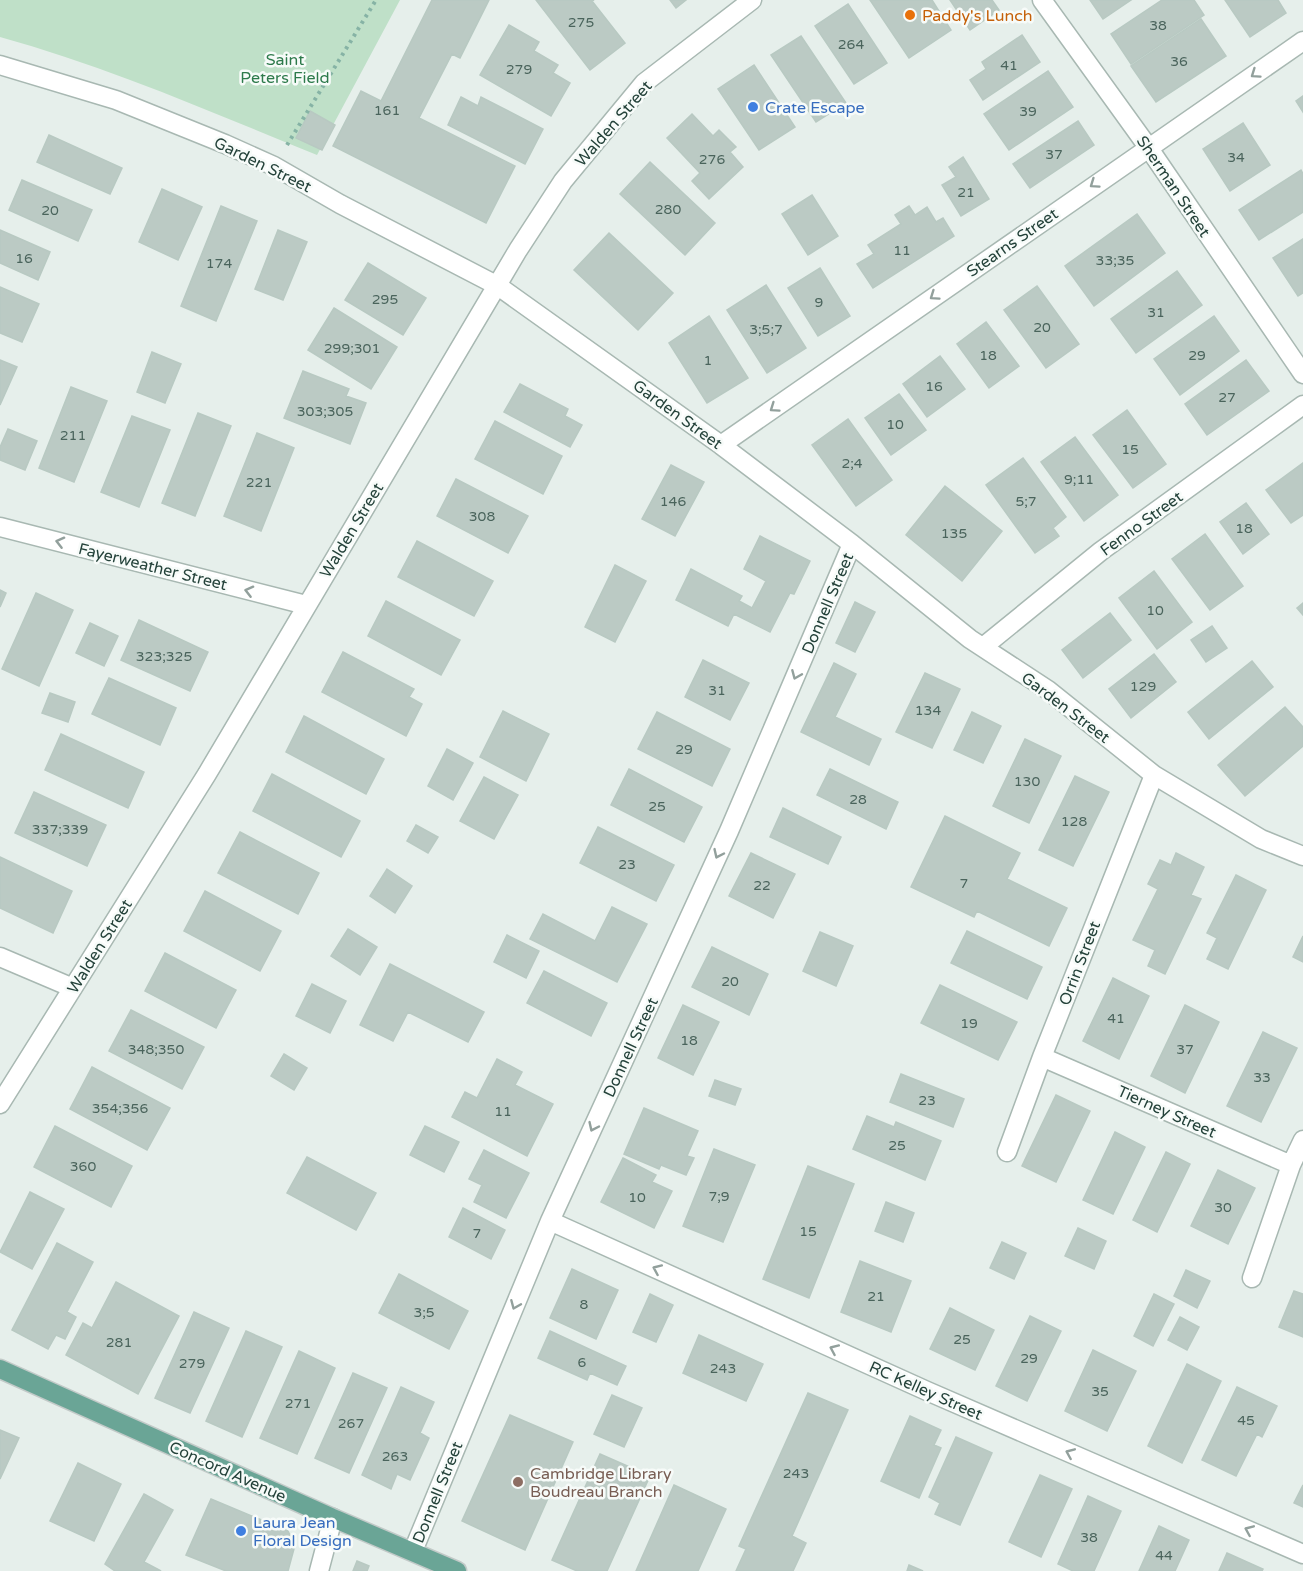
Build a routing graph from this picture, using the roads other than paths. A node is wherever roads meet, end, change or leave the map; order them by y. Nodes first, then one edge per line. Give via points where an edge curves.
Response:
1 (752, 0) edge
2 (1042, 0) edge
3 (1303, 41) edge
4 (1, 68) edge
5 (1148, 147) junction
6 (498, 286) junction
7 (1303, 374) edge
8 (1303, 405) edge
9 (721, 445) junction
10 (0, 526) edge
11 (852, 544) junction
12 (306, 605) junction
13 (983, 647) junction
14 (1154, 775) junction
15 (1303, 855) edge
16 (0, 957) edge
17 (73, 988) junction
18 (1042, 1057) junction
19 (0, 1104) edge
20 (1303, 1140) edge
21 (1007, 1152) dead end
22 (1292, 1165) junction
23 (550, 1221) junction
24 (1252, 1278) dead end
25 (0, 1369) edge
26 (333, 1518) junction
27 (413, 1551) junction
28 (1303, 1554) edge
29 (319, 1571) edge
30 (457, 1571) edge

1 - 6 street, Walden Street via 644,83 563,181
2 - 5 street, Sherman Street
3 -> 5 street, Stearns Street
4 - 6 street, Garden Street via 116,100 274,166
5 - 7 street, Sherman Street
5 -> 9 street, Stearns Street
6 - 9 street, Garden Street
6 - 12 street, Walden Street
8 - 13 street, Fenno Street via 1101,551
9 - 11 street, Garden Street
12 -> 10 street, Fayerweather Street
11 - 13 street, Garden Street
11 -> 23 street, Donnell Street via 729,831
12 - 17 street, Walden Street via 207,774
13 - 14 street, Garden Street via 1048,690
14 - 15 street, Garden Street via 1261,839
14 - 18 street, Orrin Street
16 - 17 street
17 - 19 street, Walden Street
18 - 21 street, Orrin Street
18 - 22 street, Tierney Street
20 - 22 street
22 - 24 street
23 -> 27 street, Donnell Street
28 -> 23 street, RC Kelley Street
25 - 26 main road, Concord Avenue
26 - 27 main road, Concord Avenue
26 - 29 street
27 - 30 main road, Concord Avenue

